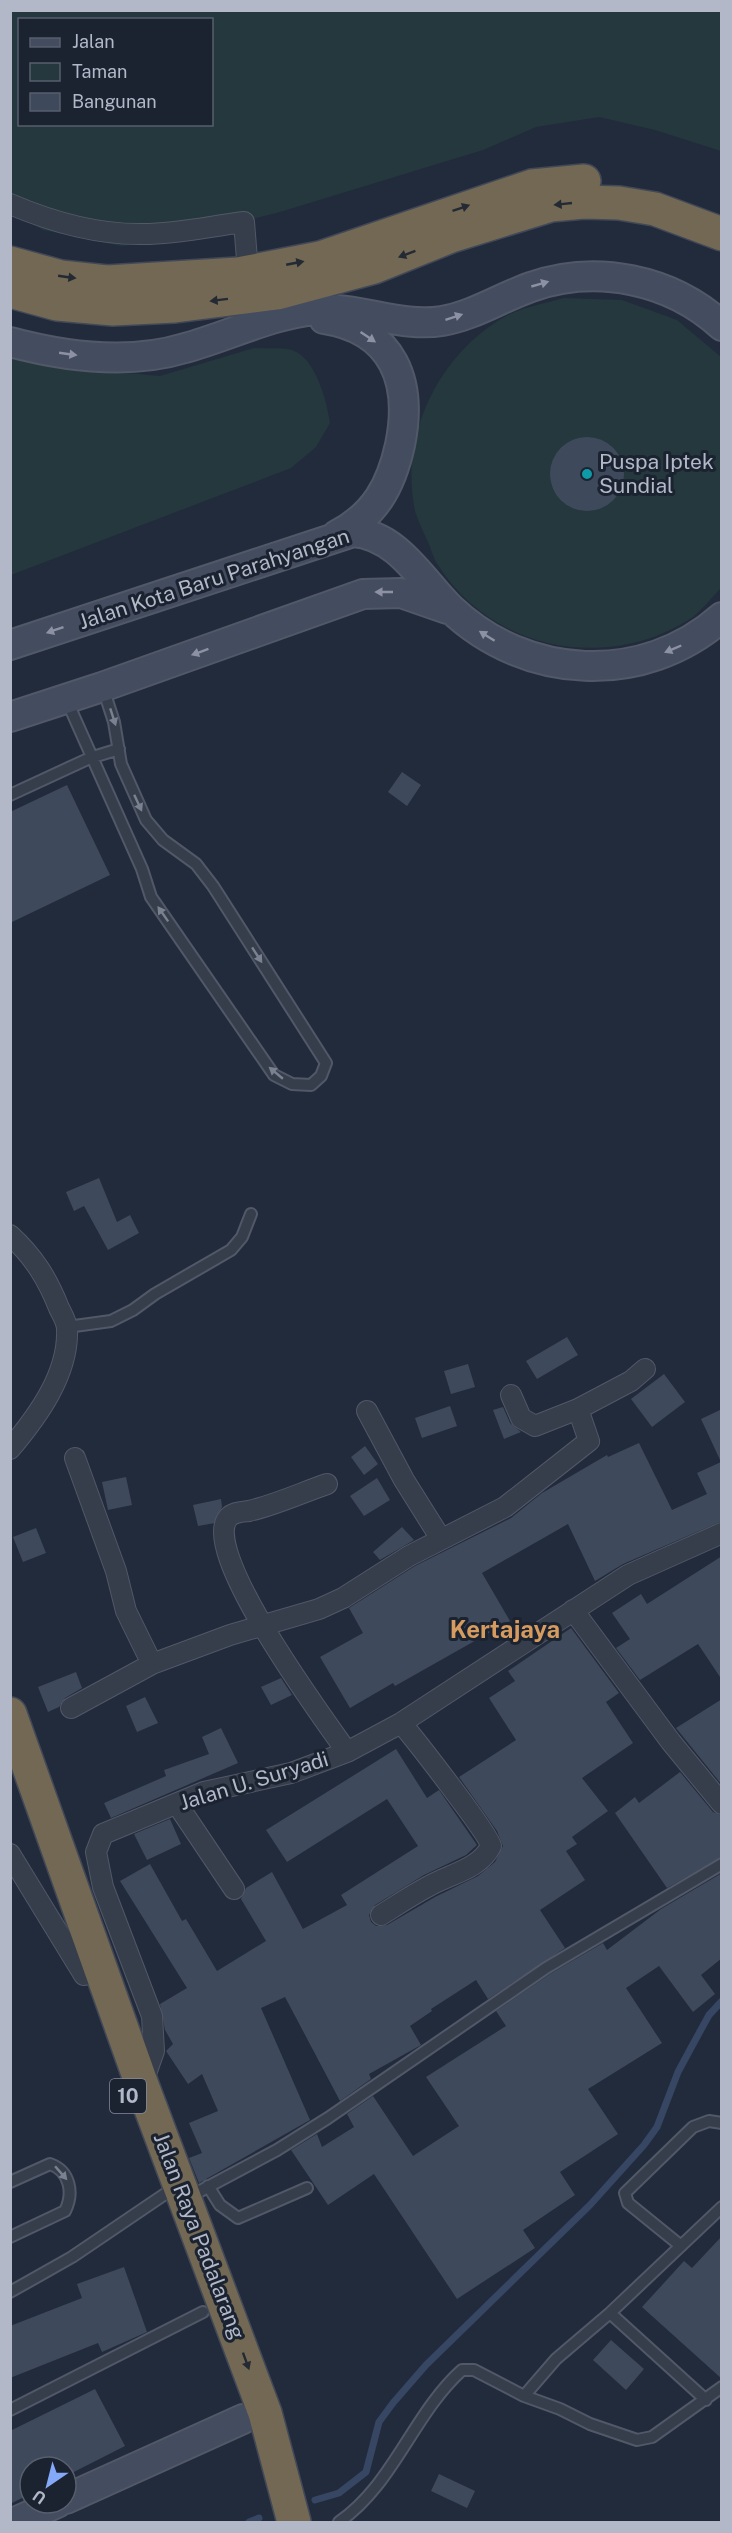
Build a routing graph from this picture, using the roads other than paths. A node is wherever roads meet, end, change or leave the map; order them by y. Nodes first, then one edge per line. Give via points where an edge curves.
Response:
1 (10, 204) edge
2 (722, 212) edge
3 (722, 234) edge
4 (10, 263) edge
5 (248, 272) junction
6 (10, 291) edge
7 (252, 326) junction
8 (722, 326) edge
9 (10, 342) edge
10 (330, 538) junction
11 (459, 616) junction
12 (722, 617) edge
13 (10, 645) edge
14 (102, 687) junction
15 (66, 699) junction
16 (10, 717) edge
17 (118, 748) junction
18 (90, 758) junction
19 (10, 795) edge
20 (251, 1214) dead end
21 (10, 1235) edge
22 (67, 1327) junction
23 (645, 1369) dead end
24 (511, 1395) dead end
25 (578, 1409) junction
26 (367, 1411) dead end
27 (10, 1449) edge
28 (75, 1458) dead end
29 (327, 1484) dead end
30 (722, 1533) edge
31 (441, 1539) junction
32 (573, 1610) junction
33 (261, 1625) junction
34 (152, 1664) junction
35 (71, 1708) dead end
36 (10, 1714) edge
37 (401, 1723) junction
38 (347, 1752) junction
39 (10, 1774) edge
40 (177, 1804) junction
41 (722, 1804) edge
42 (10, 1854) edge
43 (722, 1864) edge
44 (234, 1889) dead end
45 (381, 1915) dead end
46 (84, 1976) junction
47 (142, 2085) junction
48 (722, 2123) edge
49 (10, 2182) edge
50 (308, 2188) dead end
51 (186, 2193) junction
52 (722, 2207) edge
53 (10, 2237) edge
54 (681, 2246) junction
55 (10, 2292) edge
56 (203, 2312) junction
57 (610, 2313) junction
58 (722, 2387) edge
59 (524, 2396) junction
60 (706, 2400) junction
61 (10, 2410) edge
62 (243, 2419) junction
63 (78, 2494) edge
64 (32, 2515) edge
65 (15, 2523) edge
66 (288, 2523) edge
67 (294, 2523) edge
68 (339, 2523) edge

1 - 5 street via 47,220 98,231 144,234 244,222
5 -> 2 highway via 320,258 532,186 615,182 699,200
3 -> 6 highway via 655,209 584,202 551,205 451,236 374,267 277,293 175,306 113,309 57,304
4 -> 5 highway via 61,277 107,282
7 -> 8 main road via 297,313 326,310 431,322 455,318 556,280 599,276 668,291
9 -> 7 main road via 71,354 138,357 186,348
7 -> 10 main road via 306,317 342,324 382,348 399,372 404,388 404,415 390,482 369,513
10 - 11 main road, Jalan Kota Baru Parahyangan via 357,532 385,542
10 -> 13 main road, Jalan Kota Baru Parahyangan
12 -> 11 main road, Jalan Kota Baru Parahyangan via 691,641 670,650 628,664 589,668 524,654
11 -> 14 main road, Jalan Kota Baru Parahyangan via 412,595 372,592
14 - 15 main road, Jalan Kota Baru Parahyangan
14 -> 17 lane
15 - 16 main road, Jalan Kota Baru Parahyangan
15 - 18 lane
17 - 18 lane
17 -> 18 lane via 128,782 146,820 163,840 196,864 213,886 326,1063 321,1076 311,1085 292,1084 274,1075 151,897 142,869
18 - 19 lane
20 - 22 lane via 242,1237 231,1250 155,1294 134,1311 111,1321
21 - 22 street via 43,1271
22 - 27 street via 57,1377
23 - 25 street via 623,1386
24 - 25 street via 521,1418 535,1426
25 - 31 street via 590,1438 588,1444 505,1507
26 - 31 street
28 - 34 street via 116,1570 126,1611
29 - 33 street via 234,1514 226,1521 226,1548
30 - 32 street, Jalan U. Suryadi via 628,1575
31 - 33 street via 319,1609
32 - 37 street, Jalan U. Suryadi
32 - 41 street
33 - 34 street
33 - 38 street
34 - 35 street
36 - 47 highway, Jalan Raya Padalarang / 10
37 - 38 street, Jalan U. Suryadi
37 - 45 street via 489,1838 490,1846 471,1866
38 - 40 street, Jalan U. Suryadi via 291,1773 204,1792
39 - 46 highway, Jalan Raya Padalarang / 10
40 - 44 street
40 - 47 street, Jalan U. Suryadi via 108,1831 99,1839 96,1852 104,1887 152,2016 153,2051
42 - 46 street
43 - 51 lane via 546,1968 277,2150
46 - 51 highway, Jalan Raya Padalarang / 10
47 - 51 highway, Jalan Raya Padalarang / 10
48 - 54 lane via 709,2121 693,2127 625,2193 627,2203
49 -> 53 lane via 50,2164 57,2167 71,2190 65,2211
50 - 51 lane via 238,2218 220,2205
51 - 55 lane
51 - 56 highway, Jalan Raya Padalarang / 10
51 -> 67 highway, Jalan Raya Padalarang / 10 via 265,2413
52 - 54 lane
54 - 57 lane
56 - 61 lane
56 - 62 highway, Jalan Raya Padalarang / 10
57 - 59 lane via 556,2359
57 - 60 lane
58 - 60 lane
59 - 60 lane via 590,2424 644,2440
59 - 68 lane via 474,2370 462,2370 358,2510
62 - 63 main road
62 - 66 highway, Jalan Raya Padalarang / 10
64 - 65 main road

